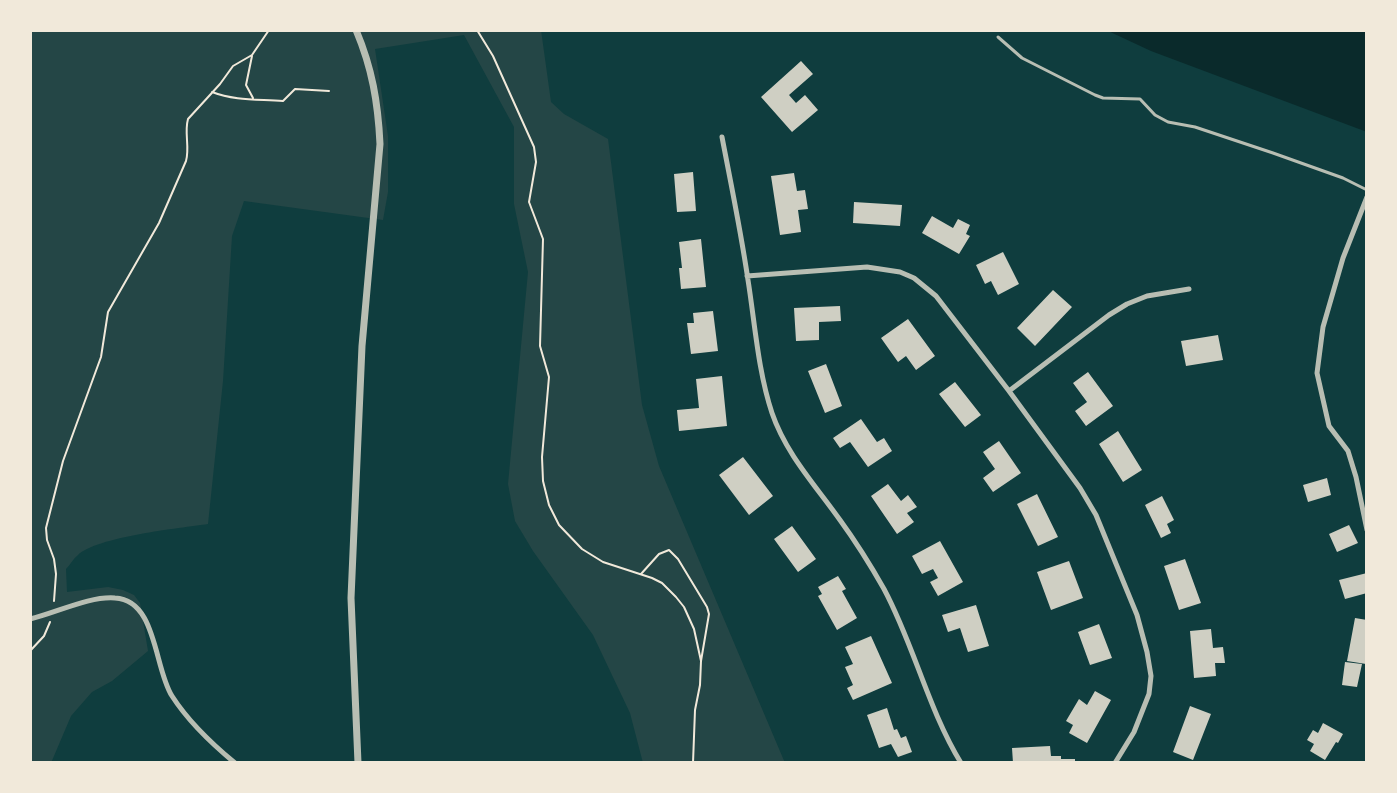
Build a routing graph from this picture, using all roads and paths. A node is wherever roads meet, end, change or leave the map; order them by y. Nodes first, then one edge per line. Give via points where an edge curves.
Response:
1 (269, 30) edge
2 (356, 30) edge
3 (477, 30) edge
4 (998, 38) dead end
5 (252, 55) junction
6 (329, 91) dead end
7 (212, 92) junction
8 (253, 98) junction
9 (722, 137) dead end
10 (1367, 189) edge
11 (1367, 197) edge
12 (747, 276) junction
13 (1189, 289) dead end
14 (1009, 392) junction
15 (1367, 530) edge
16 (641, 574) junction
17 (52, 613) junction
18 (30, 619) edge
19 (30, 651) edge
20 (701, 661) junction
21 (235, 763) edge
22 (358, 763) edge
23 (693, 763) edge
24 (962, 763) edge
25 (1115, 763) edge

1 - 5 path
2 - 22 street via 370,69 380,144 362,346 351,598
3 - 16 path via 534,147 536,162 529,202 543,239 540,346 549,376 542,457 549,506 559,525 582,549 603,562
4 - 10 lane via 1022,58 1095,96 1140,99 1168,122 1273,153
5 - 7 path via 233,66
5 - 8 path via 246,86
6 - 8 path via 296,89 283,100
7 - 8 path via 236,99
7 - 17 path via 188,119 186,161 159,224 108,312 100,357 63,461 46,528 56,574
9 - 12 street
11 - 15 street via 1343,258 1323,327 1317,373 1329,426 1348,451
12 - 14 street via 867,267 914,278 936,296
12 - 24 street via 773,417 793,456 842,522 883,587 936,714
13 - 14 street via 1146,296 1127,304
14 - 25 street via 1096,515 1137,615 1147,652 1149,694 1134,732
16 - 20 path via 662,584 684,607
16 - 20 path via 665,550 678,559 709,614
17 - 18 street
17 - 19 path via 49,627
17 - 21 street via 117,598 140,609 170,694
20 - 23 path

